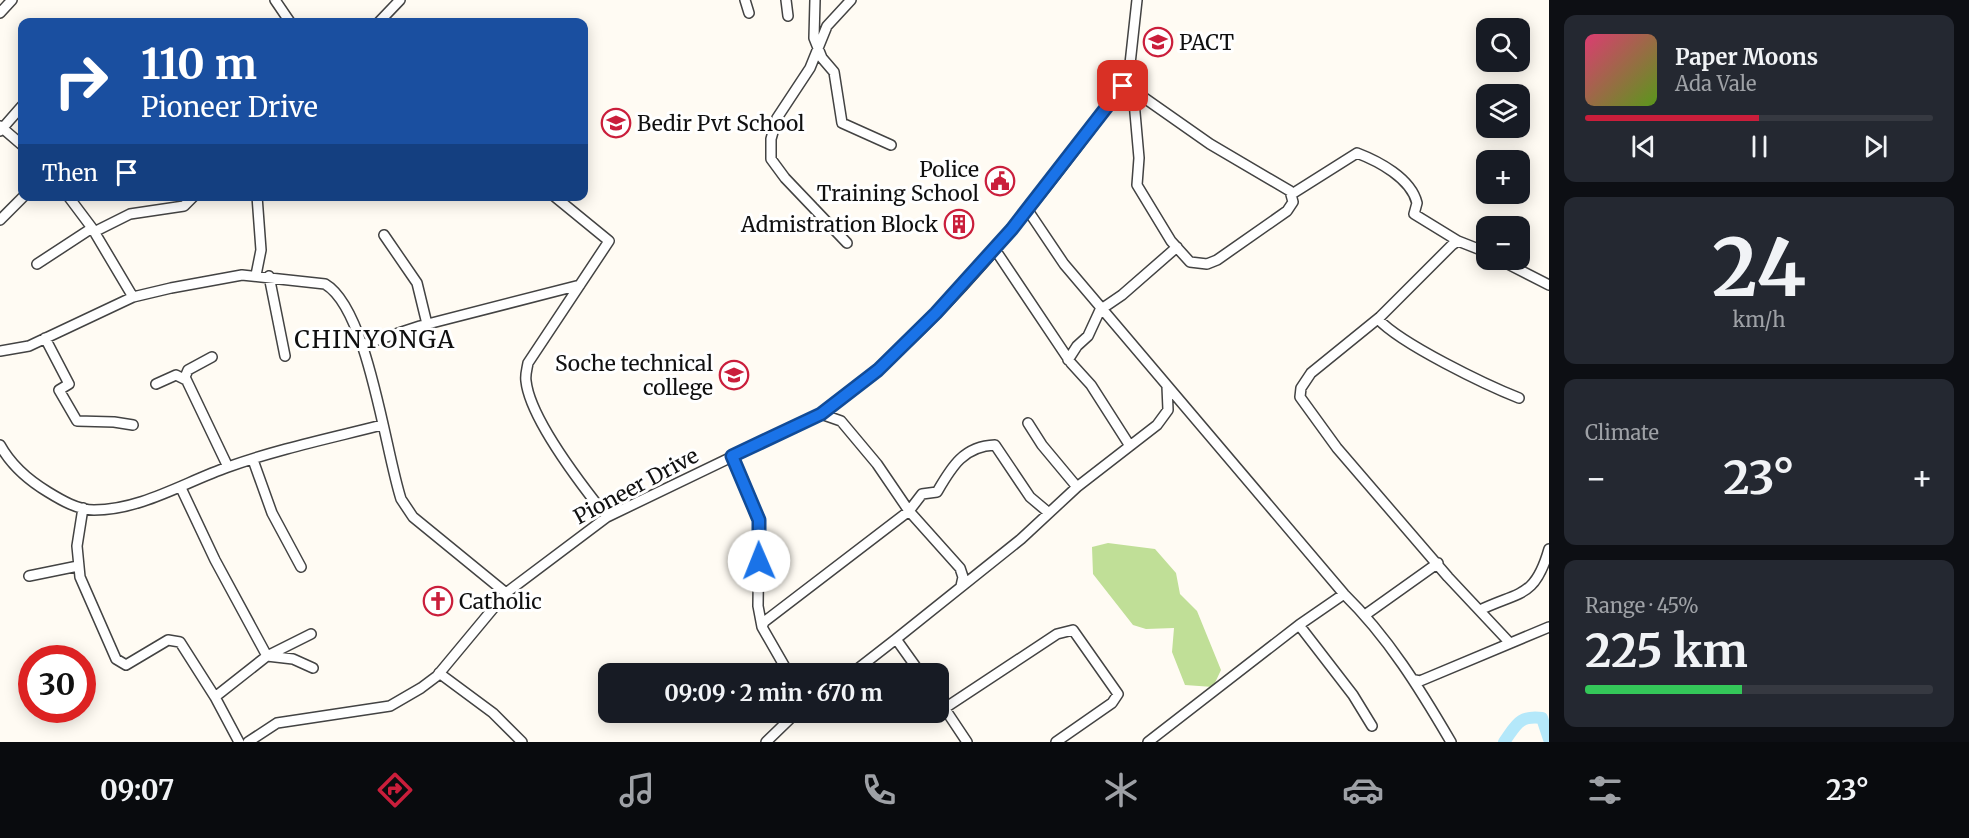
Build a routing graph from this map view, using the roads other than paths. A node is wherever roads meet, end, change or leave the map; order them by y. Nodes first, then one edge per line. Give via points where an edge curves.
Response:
1 (12, 0) edge
2 (275, 0) edge
3 (400, 0) edge
4 (745, 0) edge
5 (786, 0) edge
6 (815, 0) edge
7 (851, 0) edge
8 (1137, 0) edge
9 (0, 13) edge
10 (749, 13) dead end
11 (788, 16) dead end
12 (287, 18) edge
13 (384, 18) edge
14 (818, 48) junction
15 (1123, 86) junction
16 (1133, 90) junction
17 (18, 110) edge
18 (1, 128) edge
19 (18, 142) edge
20 (891, 145) dead end
21 (1292, 194) junction
22 (19, 201) edge
23 (72, 201) edge
24 (189, 201) edge
25 (257, 201) edge
26 (560, 201) edge
27 (1027, 209) junction
28 (0, 220) edge
29 (93, 230) junction
30 (384, 235) dead end
31 (1458, 241) junction
32 (847, 243) dead end
33 (1177, 247) junction
34 (994, 248) junction
35 (1476, 248) edge
36 (37, 264) dead end
37 (1520, 270) edge
38 (256, 274) junction
39 (269, 276) junction
40 (580, 285) junction
41 (1549, 285) edge
42 (133, 297) junction
43 (1103, 310) junction
44 (1378, 319) junction
45 (427, 324) junction
46 (45, 338) junction
47 (362, 345) junction
48 (0, 351) edge
49 (285, 356) dead end
50 (212, 357) dead end
51 (1068, 360) junction
52 (186, 380) junction
53 (156, 384) dead end
54 (1167, 386) junction
55 (1520, 399) dead end
56 (821, 414) junction
57 (1028, 423) dead end
58 (133, 425) dead end
59 (382, 425) junction
60 (0, 445) edge
61 (1130, 446) junction
62 (732, 456) junction
63 (254, 460) junction
64 (228, 467) junction
65 (1077, 487) junction
66 (181, 488) junction
67 (83, 508) junction
68 (909, 511) junction
69 (1049, 513) junction
70 (607, 517) junction
71 (1549, 549) edge
72 (1438, 563) junction
73 (78, 566) junction
74 (301, 567) dead end
75 (29, 576) dead end
76 (961, 586) junction
77 (506, 593) junction
78 (1344, 594) junction
79 (1480, 610) junction
80 (1365, 615) junction
81 (1299, 625) junction
82 (762, 627) junction
83 (1549, 627) edge
84 (311, 634) dead end
85 (896, 639) junction
86 (1509, 642) junction
87 (267, 656) junction
88 (783, 663) edge
89 (865, 663) edge
90 (913, 663) edge
91 (313, 668) dead end
92 (439, 673) junction
93 (1415, 680) junction
94 (215, 697) junction
95 (949, 700) edge
96 (949, 715) edge
97 (786, 723) edge
98 (1372, 726) dead end
99 (239, 742) edge
100 (248, 742) edge
101 (522, 742) edge
102 (766, 742) edge
103 (967, 742) edge
104 (1056, 742) edge
105 (1148, 742) edge
106 (1451, 742) edge

1 - 9 street
2 - 12 street
3 - 13 street
4 - 10 street
5 - 11 street
6 - 14 street via 814,38
7 - 14 street via 827,26
8 - 15 street, Pioneer Drive via 1131,64
14 - 20 street via 834,72 842,123
14 - 32 street via 810,68 777,118 771,159
15 - 16 street
15 - 27 street, Pioneer Drive
16 - 21 street via 1210,144
16 - 33 street via 1139,158 1137,185
17 - 18 street
18 - 19 street
21 - 31 street via 1356,153 1373,158 1410,188 1417,202 1414,214
21 - 33 street via 1293,202 1287,211 1208,264 1190,262
22 - 28 street
23 - 29 street
24 - 29 street via 184,206 130,214
25 - 38 street via 261,250
26 - 40 street via 609,242
27 - 34 street, Pioneer Drive
27 - 43 street via 1064,264
29 - 36 street
29 - 42 street
30 - 45 street via 417,283
31 - 35 street
31 - 44 street
33 - 43 street
34 - 51 street
34 - 56 street, Pioneer Drive via 878,370
37 - 41 street
38 - 39 street
38 - 42 street
39 - 47 street via 335,289
39 - 49 street
40 - 45 street
40 - 70 street via 528,363 525,380 534,406 554,441
42 - 46 street
43 - 51 street
43 - 54 street
44 - 55 street via 1421,348
44 - 72 street via 1311,373 1300,397 1337,447
45 - 47 street
46 - 48 street
46 - 58 street via 69,384 58,390 77,421
47 - 59 street
50 - 52 street via 188,370
51 - 61 street via 1091,385
52 - 53 street via 176,375
52 - 64 street
54 - 61 street via 1168,410 1164,419
54 - 78 street
56 - 62 street, Pioneer Drive
56 - 68 street via 841,421
57 - 65 street
59 - 63 street
59 - 77 street via 394,480 406,509
60 - 67 street via 19,471 36,485
61 - 65 street
62 - 70 street, Pioneer Drive
62 - 82 street via 759,520 758,606
63 - 64 street
63 - 74 street via 272,513
64 - 66 street
65 - 69 street
66 - 67 street via 112,507
66 - 87 street
67 - 73 street
68 - 69 street via 922,494 938,490 954,463 972,450 995,445 1030,497
68 - 76 street via 960,568
68 - 82 street
69 - 76 street
70 - 77 street, Pioneer Drive
71 - 79 street via 1536,580 1521,595
72 - 79 street
72 - 80 street
73 - 75 street
73 - 94 street via 120,663 131,663 174,639 185,646
76 - 85 street
77 - 92 street, Pioneer Drive
78 - 80 street
78 - 81 street
79 - 86 street
80 - 93 street
81 - 98 street
81 - 105 street
82 - 88 street
83 - 86 street
84 - 87 street
85 - 89 street
85 - 90 street
86 - 93 street
87 - 91 street via 293,659
87 - 94 street
92 - 100 street, Pioneer Drive via 390,706 277,723
92 - 101 street via 493,713
93 - 106 street
94 - 99 street
95 - 104 street via 1057,634 1073,630 1118,694 1112,703
96 - 103 street
97 - 102 street

